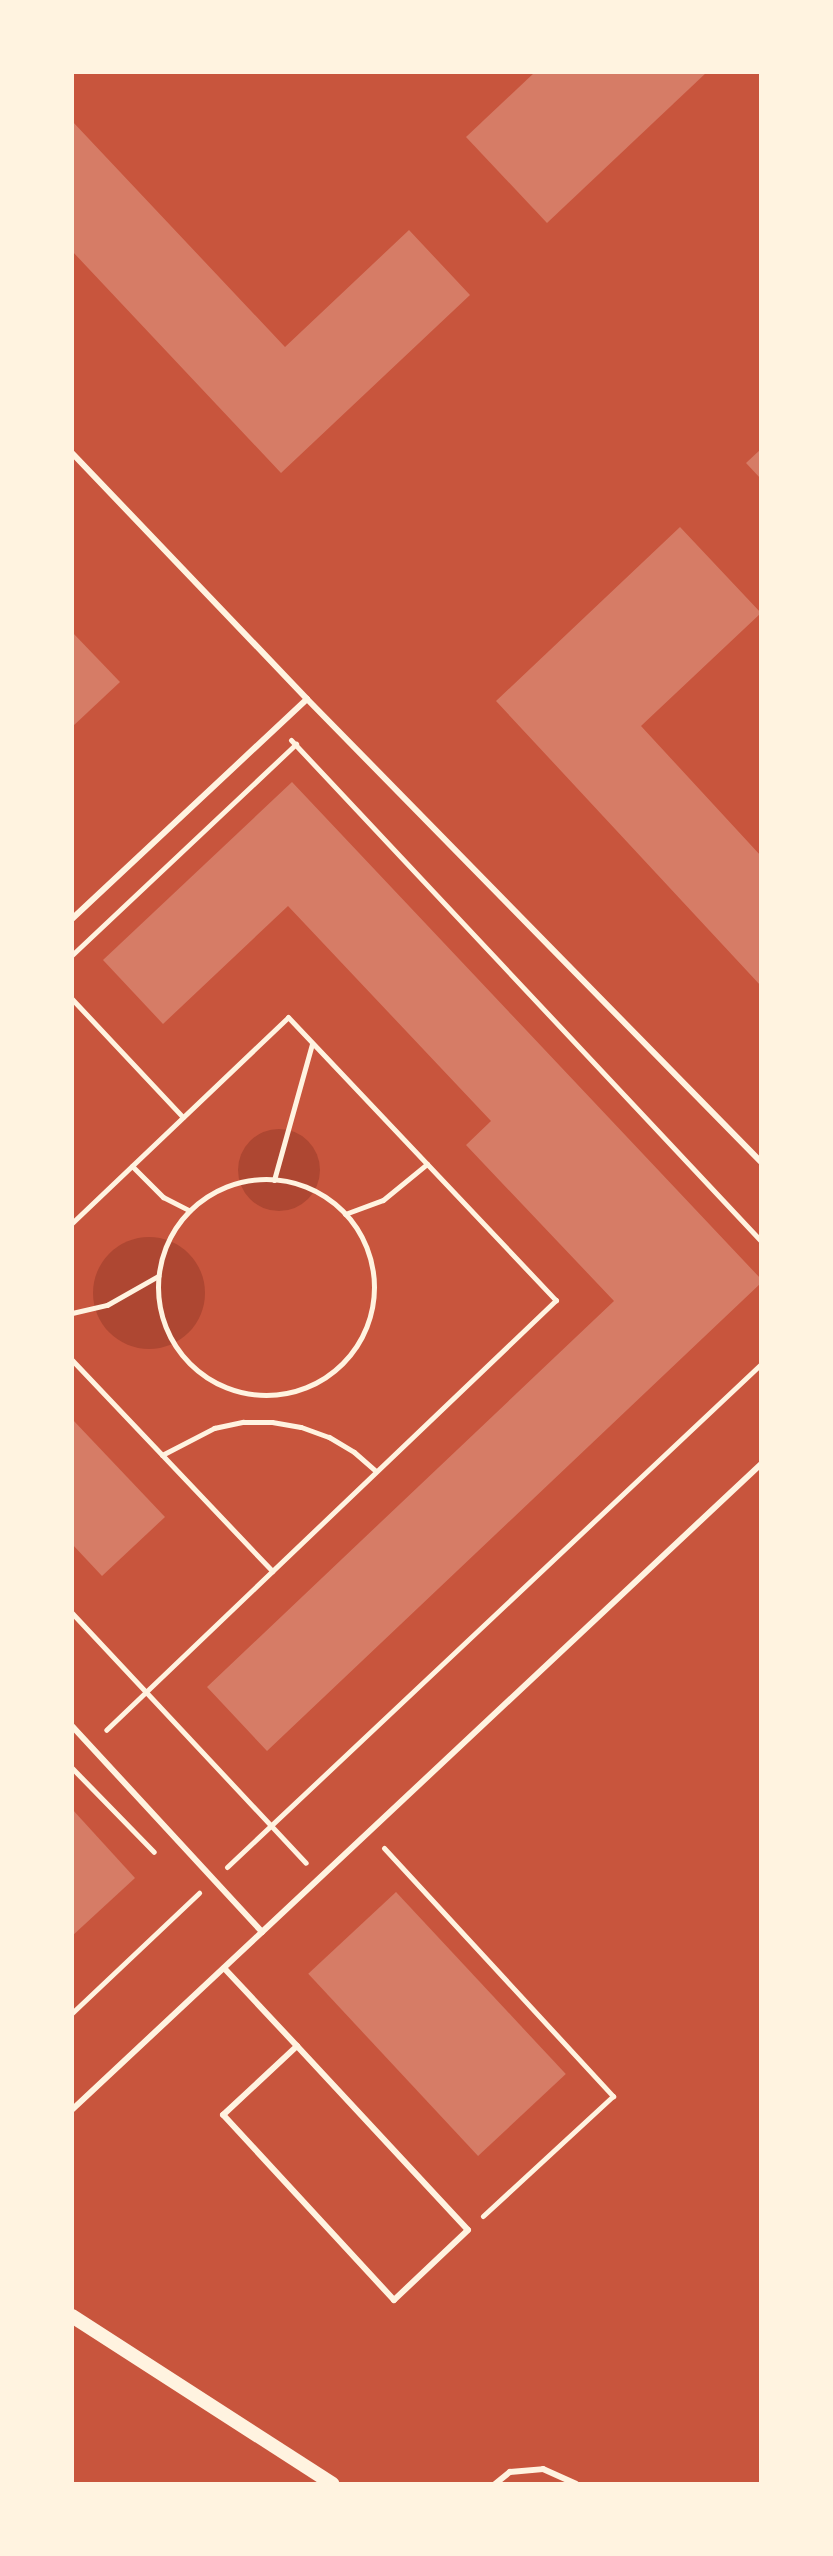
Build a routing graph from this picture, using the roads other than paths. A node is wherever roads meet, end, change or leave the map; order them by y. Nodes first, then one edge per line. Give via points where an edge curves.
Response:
1 (72, 453) edge
2 (307, 699) junction
3 (72, 919) edge
4 (761, 1162) edge
5 (761, 1464) edge
6 (72, 1726) edge
7 (262, 1932) junction
8 (224, 1968) junction
9 (297, 2046) junction
10 (72, 2110) edge
11 (72, 2316) edge
12 (333, 2484) edge
13 (495, 2484) edge
14 (576, 2484) edge

1 - 2 lane
2 - 3 lane
2 - 4 lane
5 - 7 lane
6 - 7 lane
7 - 8 lane
8 - 9 lane
8 - 10 lane
9 - 9 lane via 468,2230 394,2300 223,2115
11 - 12 street
13 - 14 lane via 510,2472 543,2469

